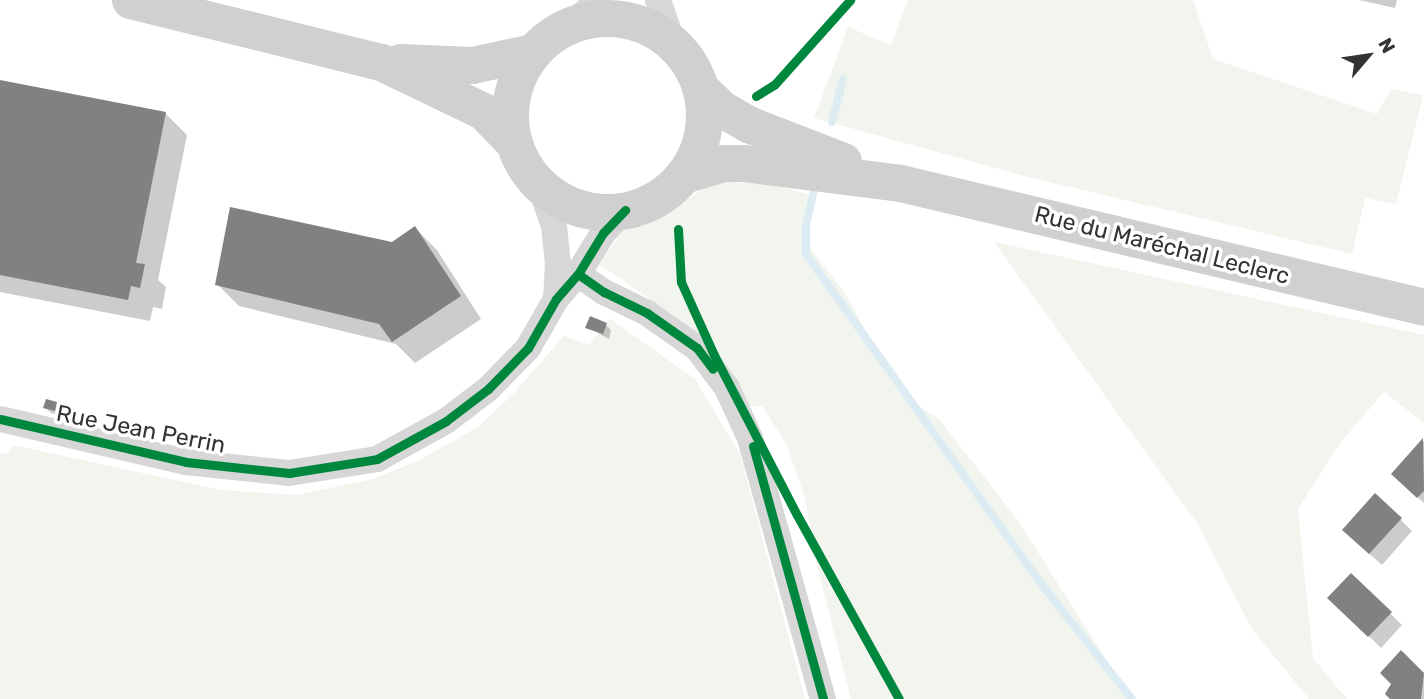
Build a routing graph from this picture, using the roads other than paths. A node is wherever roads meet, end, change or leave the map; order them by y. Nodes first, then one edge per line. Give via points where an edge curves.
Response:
1 (130, 0) edge
2 (658, 0) edge
3 (587, 11) edge
4 (673, 44) junction
5 (533, 52) junction
6 (381, 62) junction
7 (701, 89) junction
8 (513, 142) junction
9 (683, 175) junction
10 (539, 183) junction
11 (900, 183) junction
12 (625, 210) junction
13 (578, 274) junction
14 (556, 299) junction
15 (1424, 307) edge
16 (0, 419) edge
17 (823, 699) edge

1 - 6 main road
2 - 4 street
3 - 4 main road via 638,22
3 - 5 main road
4 - 7 main road via 687,59
5 - 6 main road via 472,65
5 - 8 main road via 513,86 509,117
6 - 8 main road via 483,111
7 - 9 main road via 704,122 696,155
7 - 11 main road, Rue du Maréchal Leclerc via 748,124
8 - 10 main road via 529,174
9 - 11 main road, Rue du Maréchal Leclerc via 723,163 744,163
9 - 12 main road via 650,203
10 - 12 main road via 554,197 585,210
10 - 14 street, Rue Jean Perrin via 554,226
11 - 15 main road, Rue du Maréchal Leclerc
12 - 13 street, Rue Jean Perrin via 603,233
13 - 14 street, Rue Jean Perrin
13 - 17 street via 697,348 727,388 750,438
14 - 16 street, Rue Jean Perrin via 528,348 488,389 446,421 377,459 289,473 186,462

